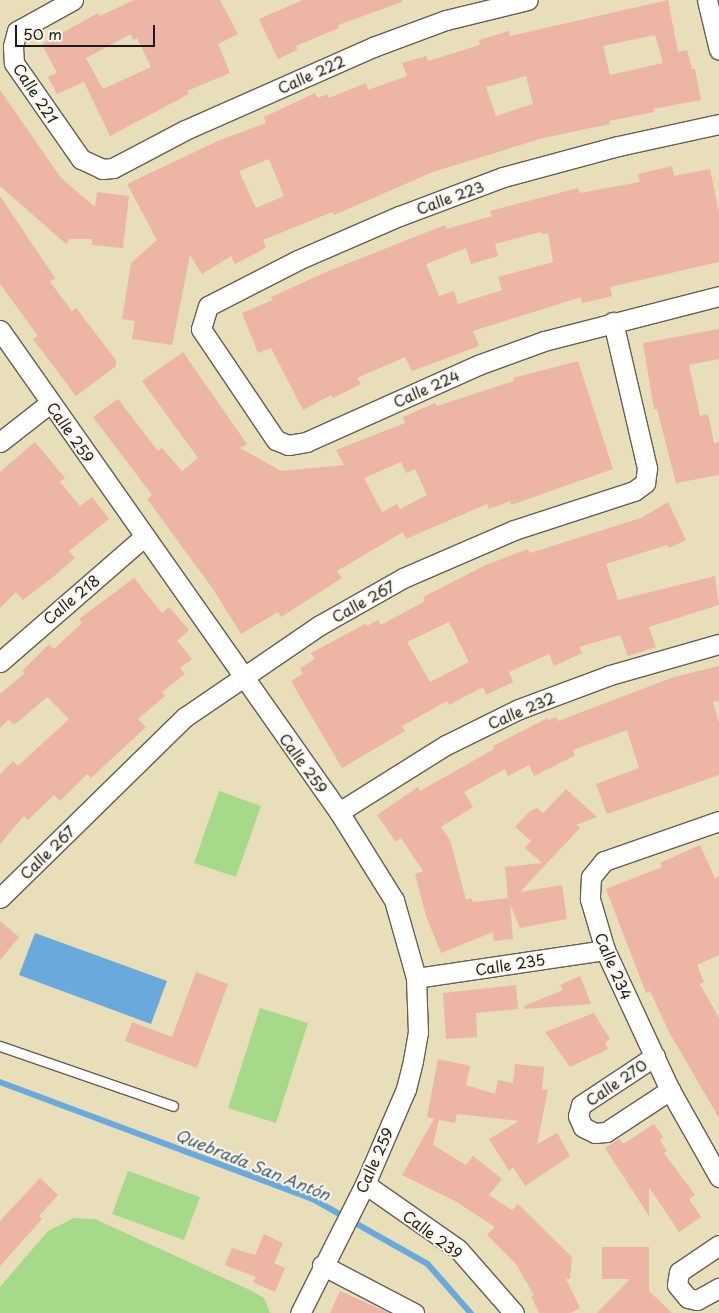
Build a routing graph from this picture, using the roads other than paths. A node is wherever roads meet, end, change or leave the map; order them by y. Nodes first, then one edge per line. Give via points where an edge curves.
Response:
1 (73, 0) edge
2 (528, 0) edge
3 (707, 0) edge
4 (719, 50) edge
5 (719, 124) edge
6 (102, 170) joint
7 (719, 296) edge
8 (203, 319) joint
9 (613, 322) junction
10 (0, 330) edge
11 (50, 402) junction
12 (0, 442) edge
13 (144, 537) junction
14 (719, 644) edge
15 (0, 662) edge
16 (242, 676) junction
17 (340, 812) junction
18 (719, 821) edge
19 (0, 898) edge
20 (605, 950) junction
21 (416, 978) junction
22 (0, 1046) edge
23 (655, 1056) junction
24 (670, 1090) junction
25 (172, 1106) dead end
26 (719, 1177) edge
27 (362, 1190) junction
28 (719, 1245) edge
29 (322, 1265) junction
30 (719, 1288) edge
31 (300, 1313) edge
32 (414, 1313) edge
33 (514, 1313) edge

1 - 6 street, Calle 221 via 17,31 13,46 14,63 81,159
2 - 6 street, Calle 222 via 446,20 373,46 185,130 113,168
3 - 4 street
5 - 8 street, Calle 223 via 618,146 503,177 400,216 298,260 208,306
7 - 9 street, Calle 224
8 - 9 street, Calle 224 via 201,329 276,440 288,445 306,442 478,365 544,341
9 - 16 street, Calle 267 via 647,468 645,482 634,491 514,530 403,578 320,625
10 - 11 street, Calle 259
11 - 12 street
11 - 13 street, Calle 259
13 - 15 street, Calle 218
13 - 16 street, Calle 259
14 - 17 street, Calle 232 via 610,675 520,709 446,745
16 - 17 street, Calle 259
16 - 19 street, Calle 267 via 185,717
17 - 21 street, Calle 259 via 394,900
18 - 20 street, Calle 234 via 604,861 591,877 590,899
20 - 21 street, Calle 235
20 - 23 street, Calle 234
21 - 27 street, Calle 259 via 418,1032 414,1061 406,1089
22 - 25 lane
23 - 24 street, Calle 234
23 - 24 street, Calle 270 via 581,1105 578,1116 583,1127 595,1133 606,1132
24 - 26 street, Calle 234
27 - 29 street, Calle 259
27 - 33 street, Calle 239 via 458,1249
28 - 30 street via 679,1272 677,1285 688,1298 697,1300
29 - 31 street, Calle 259
29 - 32 street

